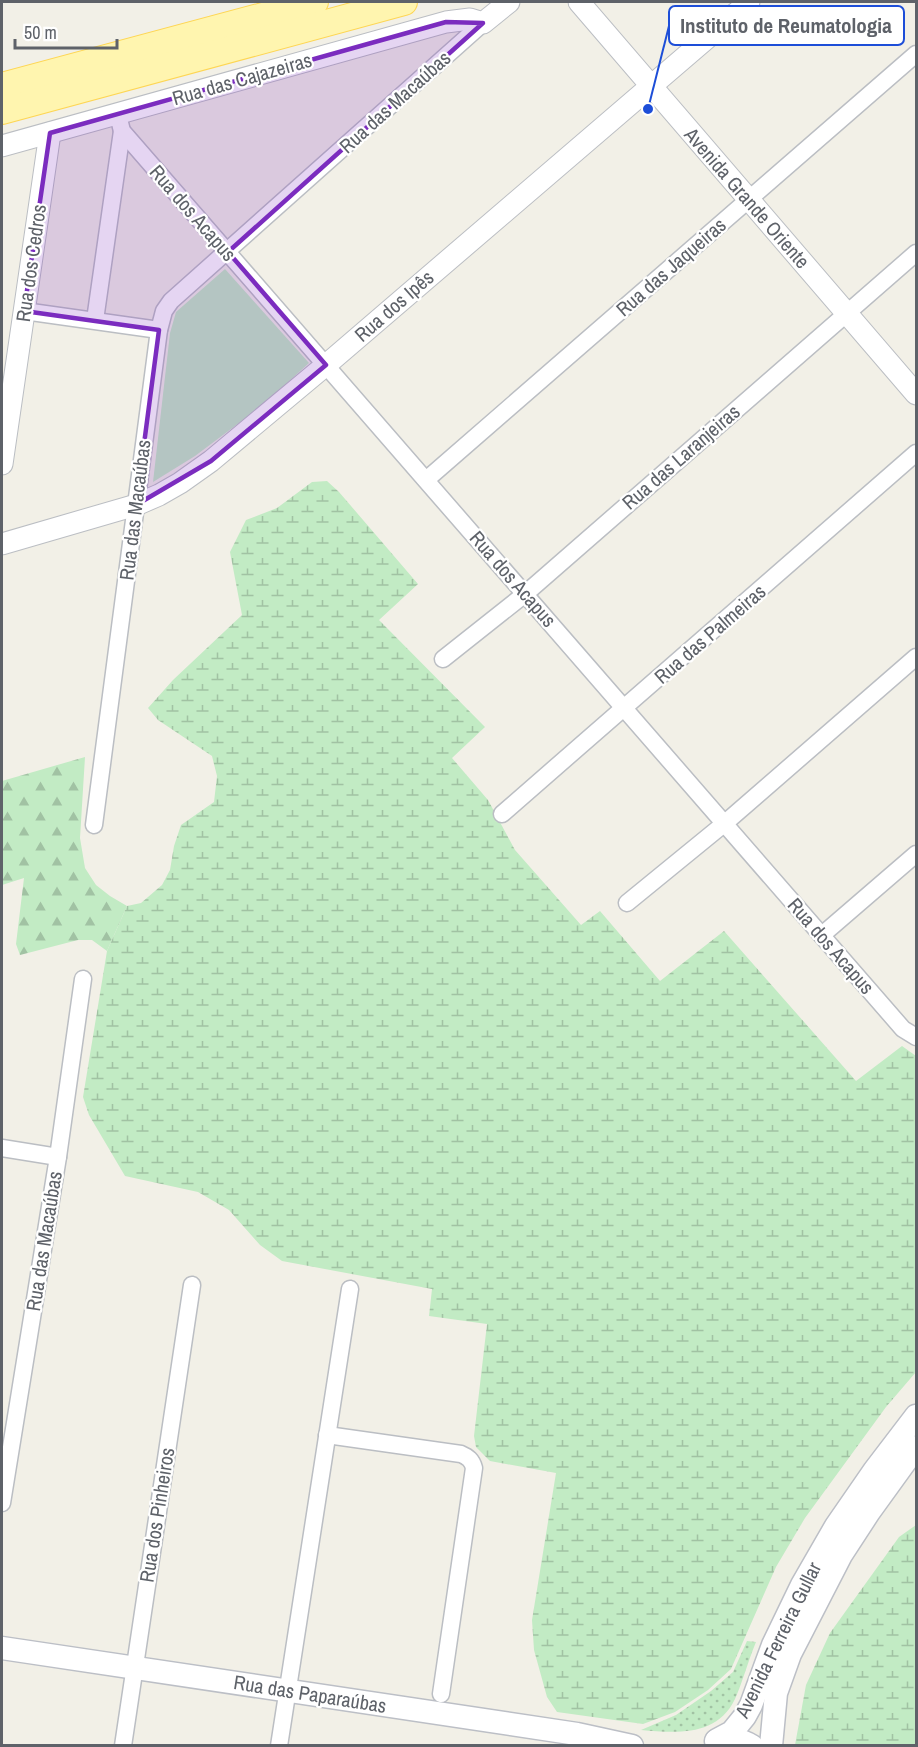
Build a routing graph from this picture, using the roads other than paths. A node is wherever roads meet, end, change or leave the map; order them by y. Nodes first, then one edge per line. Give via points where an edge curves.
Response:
1 (315, 2) edge
2 (404, 2) edge
3 (509, 2) edge
4 (579, 2) edge
5 (749, 2) edge
6 (483, 23) junction
7 (916, 54) edge
8 (2, 86) edge
9 (651, 87) junction
10 (2, 111) edge
11 (120, 123) junction
12 (50, 133) junction
13 (2, 146) edge
14 (748, 199) junction
15 (228, 252) junction
16 (916, 253) edge
17 (24, 311) junction
18 (846, 313) junction
19 (95, 320) junction
20 (159, 330) junction
21 (326, 365) junction
22 (916, 394) edge
23 (916, 453) edge
24 (2, 464) edge
25 (426, 480) junction
26 (136, 505) junction
27 (2, 544) edge
28 (525, 594) junction
29 (916, 657) edge
30 (443, 659) dead end
31 (625, 708) junction
32 (502, 814) dead end
33 (725, 823) junction
34 (94, 825) dead end
35 (916, 854) edge
36 (627, 903) dead end
37 (822, 935) junction
38 (83, 979) dead end
39 (916, 1037) edge
40 (2, 1148) edge
41 (57, 1157) junction
42 (192, 1285) dead end
43 (350, 1289) dead end
44 (916, 1416) edge
45 (327, 1436) junction
46 (916, 1447) edge
47 (2, 1503) edge
48 (2, 1647) edge
49 (134, 1667) junction
50 (288, 1690) junction
51 (441, 1694) dead end
52 (708, 1744) edge
53 (625, 1745) edge
54 (123, 1746) edge
55 (279, 1746) edge
56 (752, 1746) edge
57 (771, 1746) edge

1 - 8 main road
2 - 10 main road
3 - 6 street, Rua das Macaúbas
4 - 9 street, Avenida Grande Oriente
5 - 9 street, Rua dos Ipês
6 - 11 street, Rua das Cajazeiras via 470,19 446,22
6 - 15 street, Rua das Macaúbas
7 - 14 street, Rua das Jaqueiras
9 - 14 street, Avenida Grande Oriente
9 - 21 street, Rua dos Ipês
11 - 12 street, Rua das Cajazeiras
11 - 15 street, Rua dos Acapus
11 - 19 street
12 - 13 street, Rua das Cajazeiras
12 - 17 street, Rua dos Cedros
14 - 18 street, Avenida Grande Oriente
14 - 25 street, Rua das Jaqueiras
15 - 20 street, Rua das Macaúbas via 171,301
15 - 21 street, Rua dos Acapus
16 - 18 street, Rua das Laranjeiras
17 - 19 street
17 - 24 street, Rua dos Cedros
18 - 22 street, Avenida Grande Oriente
18 - 28 street, Rua das Laranjeiras
19 - 20 street
20 - 26 street, Rua das Macaúbas
21 - 25 street, Rua dos Acapus
21 - 26 street, Rua dos Ipês via 211,461 180,483
23 - 31 street, Rua das Palmeiras
25 - 28 street, Rua dos Acapus
26 - 27 street, Rua dos Ipês
26 - 34 street, Rua das Macaúbas
28 - 30 street, Rua das Laranjeiras
28 - 31 street, Rua dos Acapus
29 - 33 street
31 - 32 street, Rua das Palmeiras
31 - 33 street, Rua dos Acapus
33 - 36 street
33 - 37 street, Rua dos Acapus
35 - 37 street
37 - 39 street, Rua dos Acapus via 903,1029
38 - 41 street, Rua das Macaúbas
40 - 41 street
41 - 47 street, Rua das Macaúbas
42 - 49 street, Rua dos Pinheiros
43 - 45 street
44 - 52 main road, Avenida Ferreira Gullar via 836,1526 802,1585 745,1716 732,1732
45 - 50 street
45 - 51 street via 460,1454 470,1459 474,1468
46 - 57 main road, Avenida Ferreira Gullar via 841,1555 790,1654 776,1693
48 - 49 main road, Rua das Paparaúbas
49 - 50 main road, Rua das Paparaúbas
49 - 54 street, Rua dos Pinheiros
50 - 53 main road, Rua das Paparaúbas via 577,1734
50 - 55 street
52 - 56 main road via 729,1738

